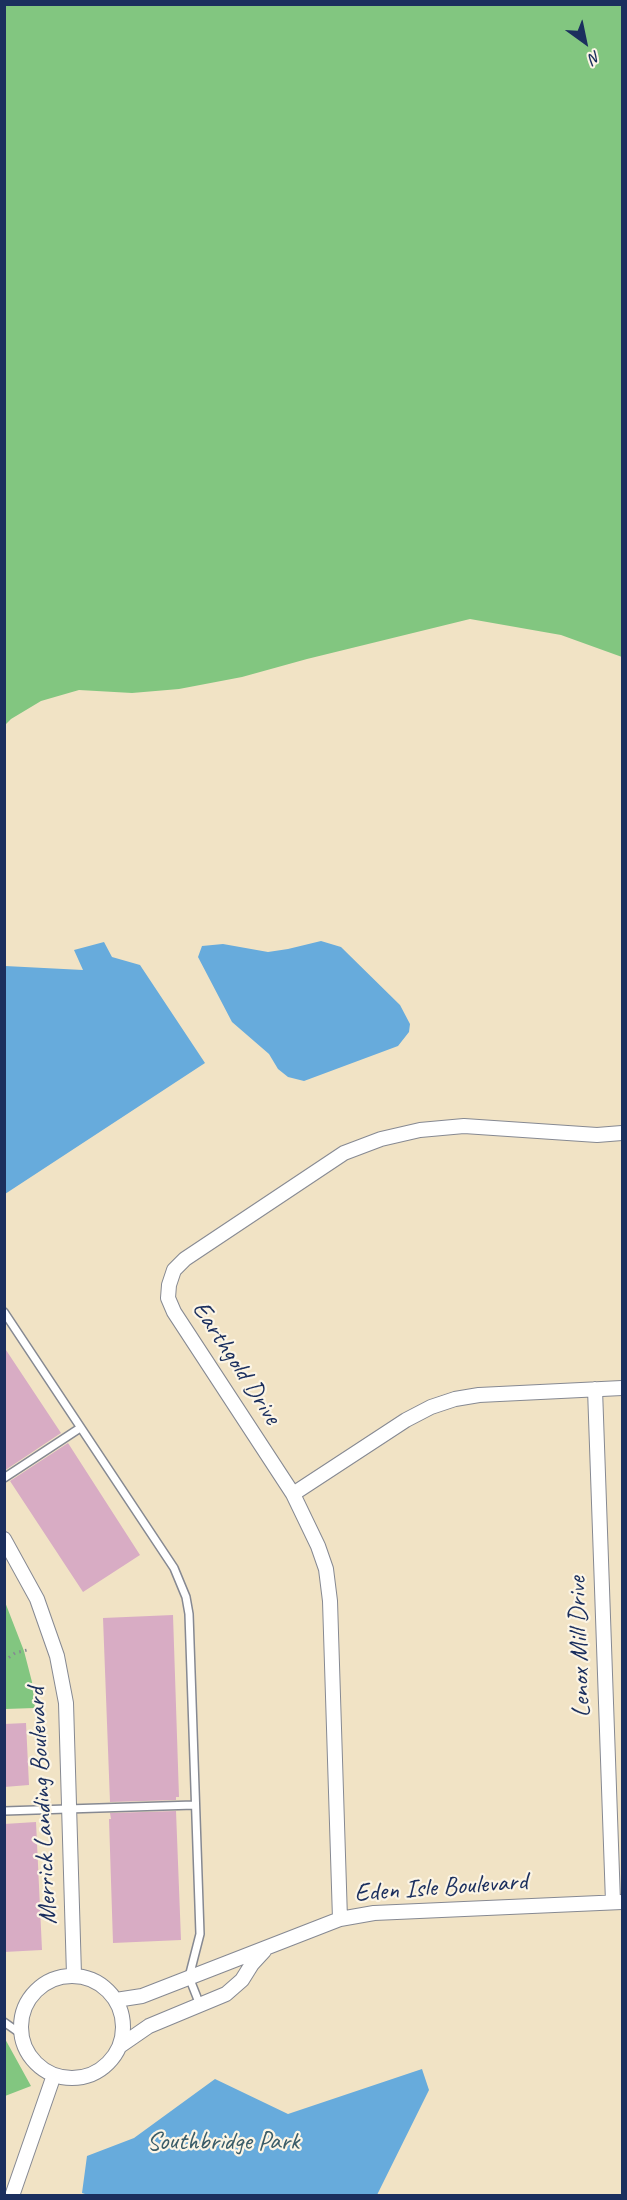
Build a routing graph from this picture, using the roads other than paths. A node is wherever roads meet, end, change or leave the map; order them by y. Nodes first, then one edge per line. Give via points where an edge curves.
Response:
1 (622, 1133) edge
2 (4, 1312) edge
3 (622, 1388) edge
4 (595, 1389) junction
5 (80, 1428) junction
6 (4, 1478) edge
7 (293, 1494) junction
8 (4, 1539) edge
9 (194, 1806) junction
10 (69, 1809) junction
11 (4, 1812) edge
12 (618, 1902) edge
13 (340, 1919) junction
14 (268, 1947) junction
15 (74, 1975) junction
16 (189, 1977) junction
17 (116, 2000) junction
18 (200, 2006) junction
19 (4, 2022) edge
20 (21, 2034) junction
21 (120, 2046) junction
22 (54, 2075) junction
23 (12, 2196) edge

1 - 7 street, Earthgold Drive via 464,1126 381,1138 344,1153 174,1270 168,1298 174,1312
2 - 5 lane
3 - 4 street
4 - 7 street via 478,1395 431,1407
4 - 12 street, Lenox Mill Drive
5 - 6 lane
5 - 9 lane via 174,1568 186,1597
7 - 13 street, Earthgold Drive via 326,1569 330,1601
8 - 10 street, Merrick Landing Boulevard via 37,1599 57,1656 66,1703
9 - 10 lane
9 - 16 lane via 200,1934
10 - 11 lane
10 - 15 street, Merrick Landing Boulevard
12 - 13 street, Eden Isle Boulevard via 374,1913
13 - 14 street, Eden Isle Boulevard
14 - 16 street, Eden Isle Boulevard
14 - 18 street, Eden Isle Boulevard via 226,1994
15 - 17 street via 105,1987
15 - 20 street via 41,1986 28,1999
16 - 17 street, Eden Isle Boulevard via 142,1996
16 - 18 lane
17 - 21 street via 124,2023
18 - 21 street, Eden Isle Boulevard via 148,2026
19 - 20 lane
20 - 22 street via 32,2059
21 - 22 street via 109,2063 93,2074 74,2078
22 - 23 street

